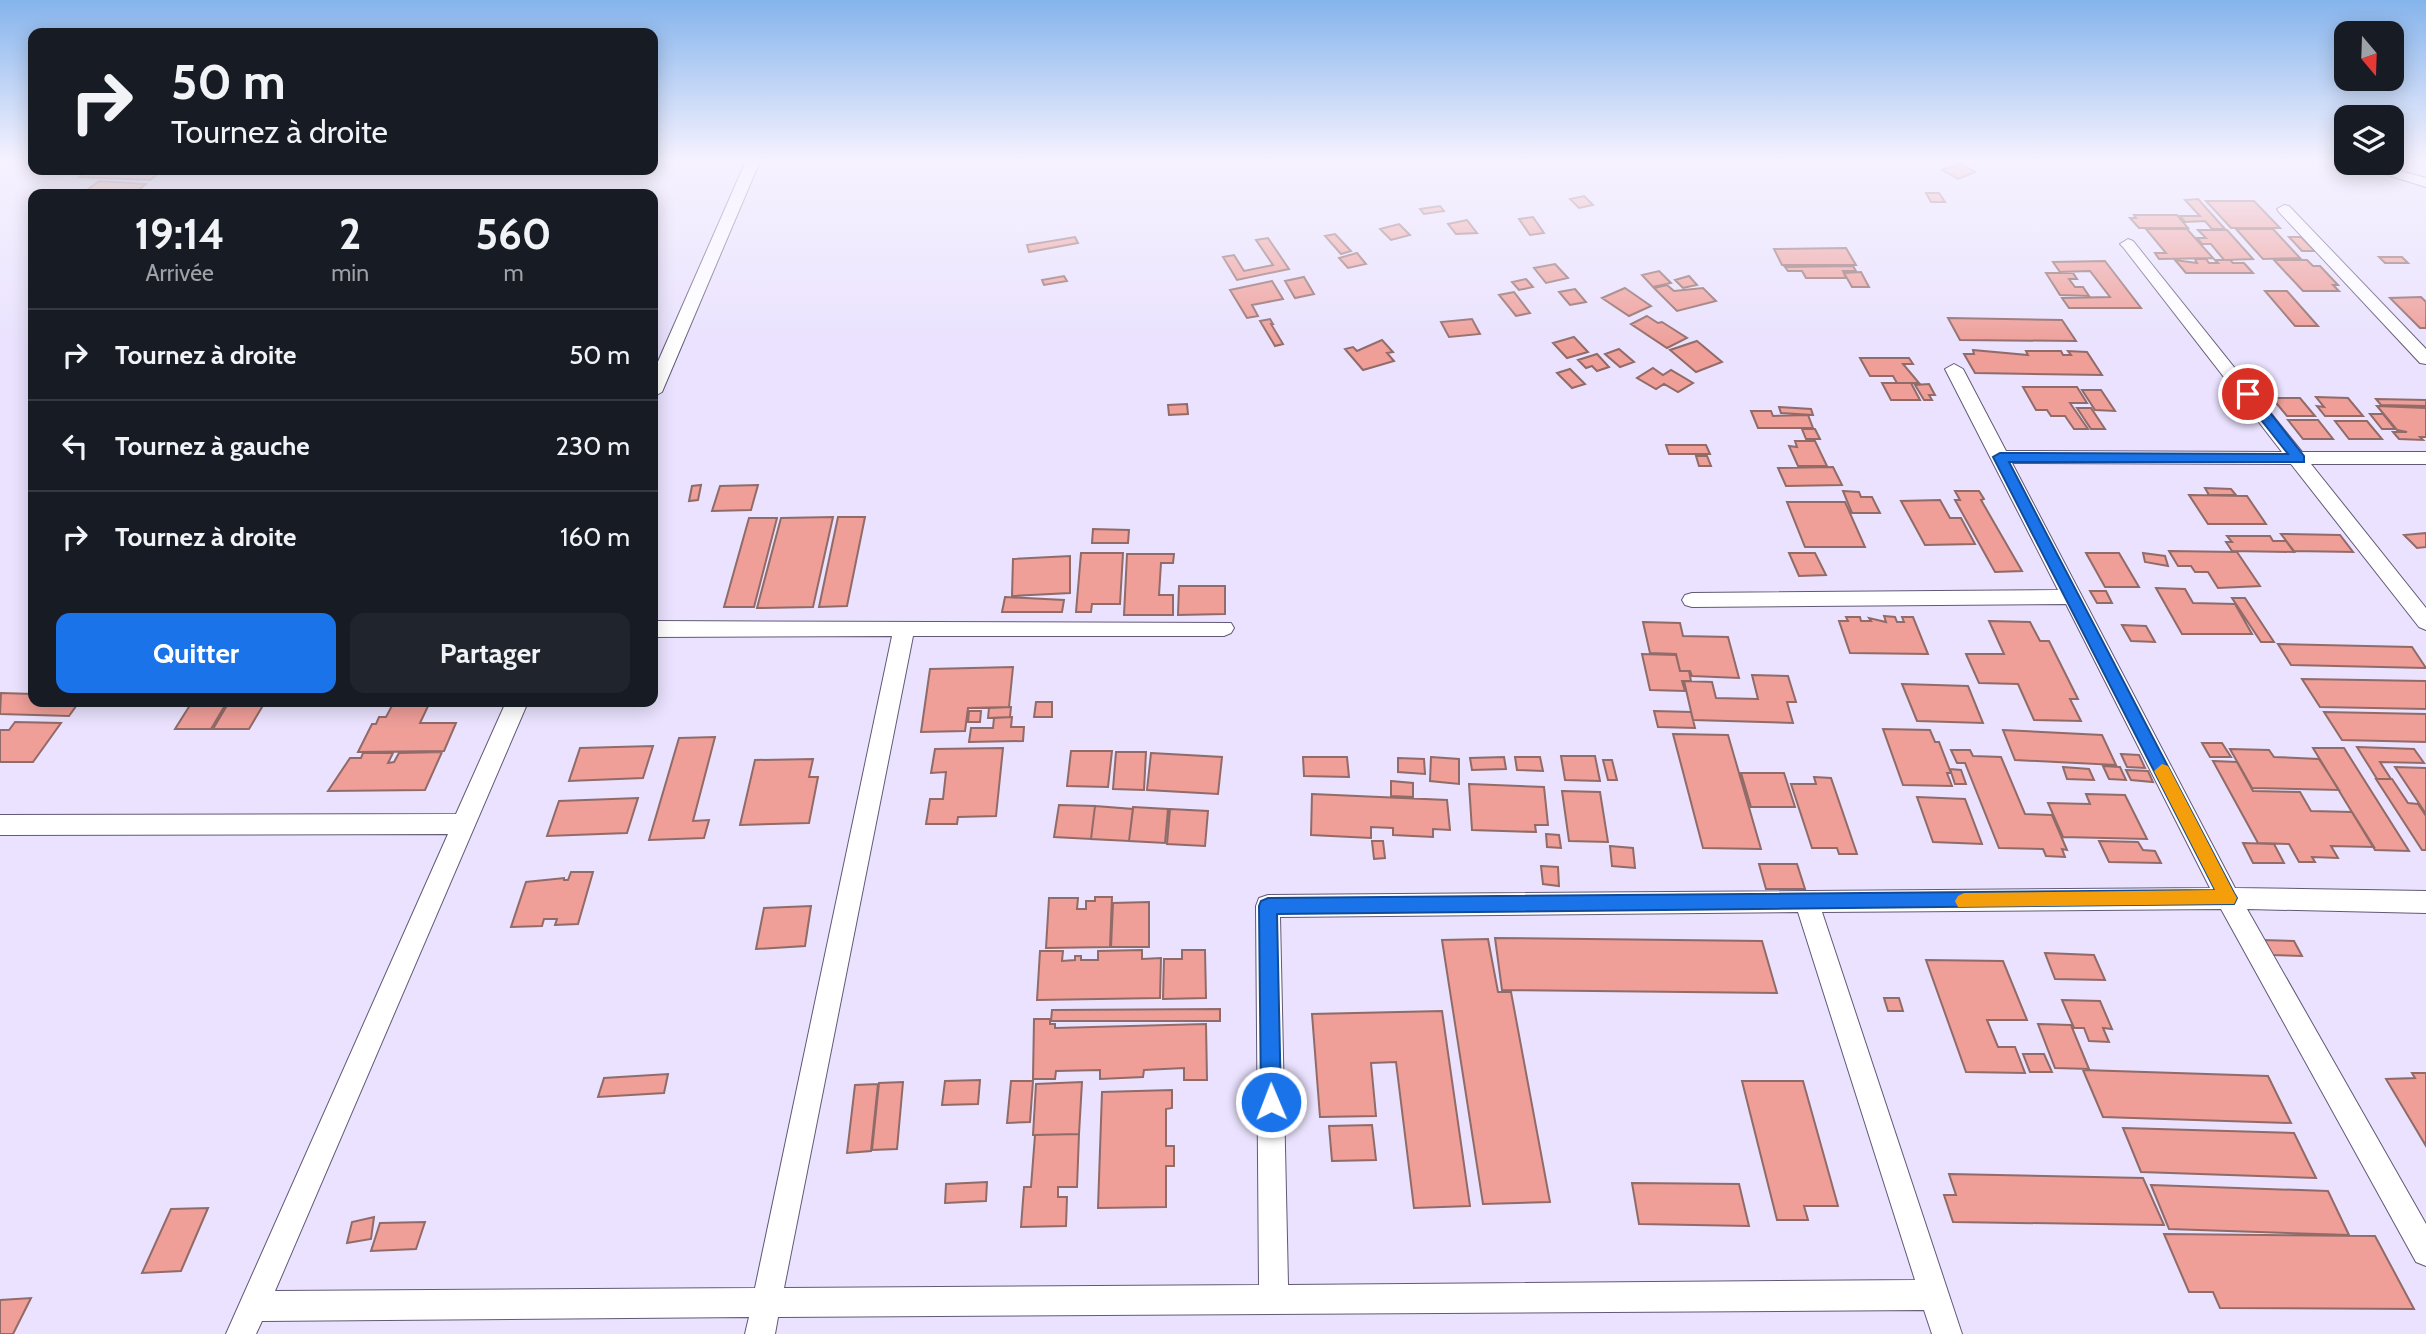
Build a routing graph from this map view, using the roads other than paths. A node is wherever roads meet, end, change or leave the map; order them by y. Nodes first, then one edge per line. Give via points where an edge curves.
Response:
1 (726, 223) edge
2 (2297, 223) edge
3 (2128, 244) dead end
4 (2426, 359) edge
5 (1954, 369) dead end
6 (658, 380) edge
7 (2000, 457) junction
8 (2426, 458) edge
9 (2300, 459) junction
10 (2072, 597) junction
11 (1692, 600) dead end
12 (2426, 622) edge
13 (1224, 628) dead end
14 (658, 629) edge
15 (904, 629) junction
16 (515, 707) edge
17 (464, 824) junction
18 (0, 825) edge
19 (2228, 898) junction
20 (2426, 902) edge
21 (1807, 903) junction
22 (2426, 1252) edge
23 (1934, 1295) junction
24 (1274, 1298) junction
25 (767, 1301) junction
26 (253, 1306) junction
27 (241, 1334) edge
28 (760, 1334) edge
29 (1947, 1334) edge

1 - 6 street
2 - 4 street
3 - 9 street
5 - 7 street
7 - 9 street
7 - 10 street
8 - 9 street
9 - 12 street
10 - 11 street
10 - 19 street
13 - 15 street
14 - 15 street
15 - 25 street
16 - 17 street
17 - 18 street
17 - 26 street
19 - 20 street
19 - 21 street
19 - 22 street
21 - 23 street
21 - 24 street via 1268,906
23 - 24 street
23 - 29 street
24 - 25 street
25 - 26 street
25 - 28 street
26 - 27 street

